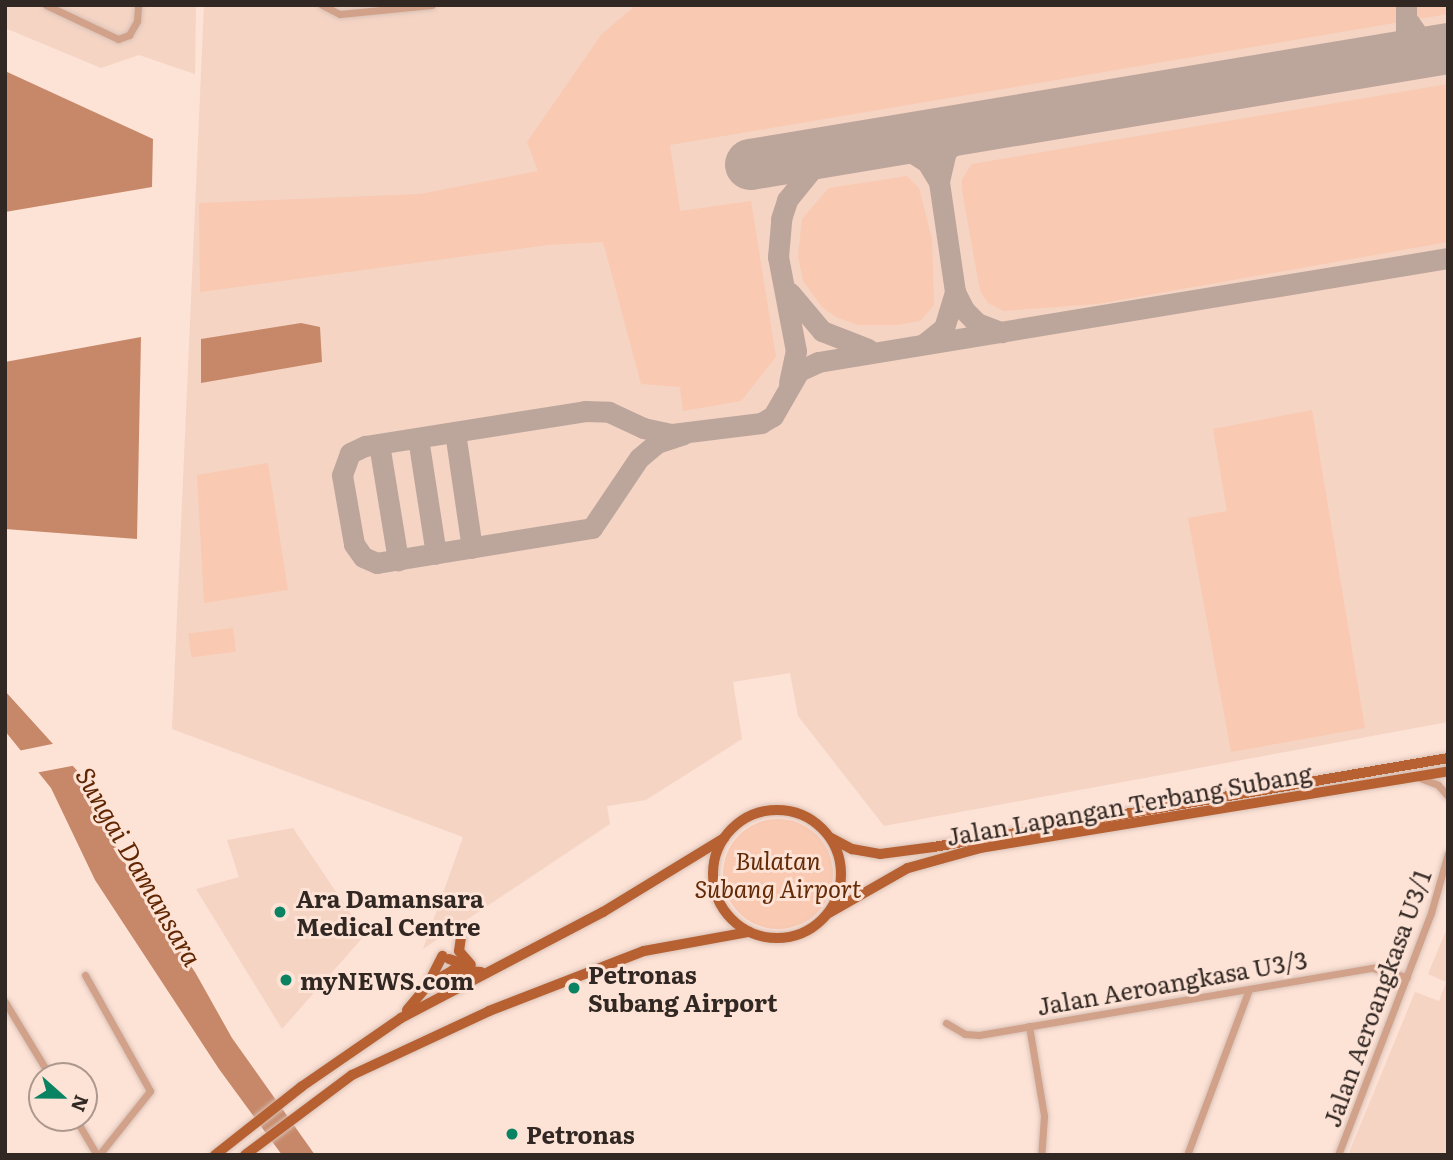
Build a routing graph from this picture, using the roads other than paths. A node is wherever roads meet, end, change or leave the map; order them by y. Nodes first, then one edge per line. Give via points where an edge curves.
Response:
1 (46, 5) edge
2 (138, 5) edge
3 (323, 5) edge
4 (432, 5) edge
5 (1448, 758) edge
6 (1448, 771) edge
7 (1415, 776) junction
8 (1448, 796) edge
9 (724, 838) junction
10 (831, 838) junction
11 (1448, 853) edge
12 (829, 913) junction
13 (749, 932) junction
14 (461, 937) dead end
15 (480, 969) junction
16 (85, 975) dead end
17 (1407, 977) junction
18 (427, 986) junction
19 (1249, 989) junction
20 (5, 1002) edge
21 (401, 1018) junction
22 (946, 1023) dead end
23 (1029, 1026) junction
24 (41, 1062) edge
25 (84, 1132) edge
26 (98, 1155) edge
27 (215, 1155) edge
28 (245, 1155) edge
29 (1041, 1155) edge
30 (1187, 1155) edge
31 (1338, 1155) edge

1 - 2 street via 118,39 129,34 137,21
3 - 4 street via 340,14
5 - 10 main road, Jalan Lapangan Terbang Subang via 934,847 880,854 852,849
6 - 7 main road, Jalan Lapangan Terbang Subang
7 - 8 street via 1438,785
7 - 12 main road, Jalan Lapangan Terbang Subang via 980,848 908,868
9 - 10 main road via 751,815 778,810 804,815
9 - 13 main road via 715,864 715,891 722,908
9 - 15 main road via 603,912
10 - 12 main road via 842,876
11 - 17 street, Jalan Aeroangkasa U3/1
12 - 13 main road via 812,928 787,938
13 - 28 main road via 694,938 602,965 489,1011 352,1075
14 - 15 main road via 459,951
15 - 18 main road via 453,970
15 - 18 main road via 445,958
15 - 21 main road
16 - 26 street via 150,1091
17 - 19 street, Jalan Aeroangkasa U3/3 via 1373,968
17 - 31 street, Jalan Aeroangkasa U3/1
18 - 21 main road
19 - 23 street, Jalan Aeroangkasa U3/3
19 - 30 street
20 - 24 street
21 - 27 main road via 301,1087
22 - 23 street, Jalan Aeroangkasa U3/3 via 972,1035
23 - 29 street via 1044,1116
25 - 26 street

